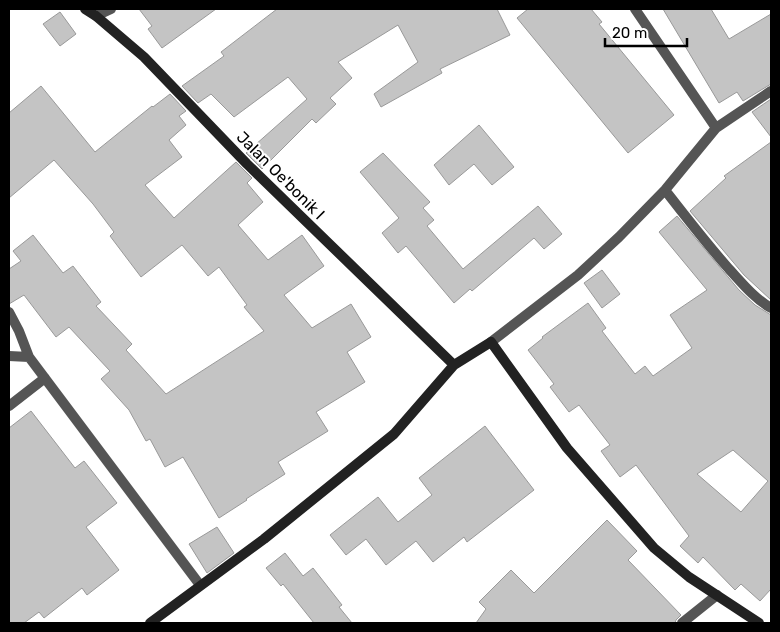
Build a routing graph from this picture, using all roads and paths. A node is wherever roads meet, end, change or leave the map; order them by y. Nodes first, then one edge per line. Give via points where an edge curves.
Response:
1 (85, 9) edge
2 (111, 9) edge
3 (635, 9) edge
4 (96, 16) junction
5 (771, 92) edge
6 (716, 128) junction
7 (665, 190) junction
8 (771, 308) edge
9 (9, 312) edge
10 (491, 342) junction
11 (9, 356) edge
12 (29, 357) junction
13 (454, 366) junction
14 (45, 378) junction
15 (9, 406) edge
16 (200, 585) junction
17 (717, 595) junction
18 (150, 623) edge
19 (682, 623) edge
20 (759, 623) edge

1 - 4 street, Jalan Oe'bonik I
2 - 4 street
3 - 6 street
4 - 13 street, Jalan Oe'bonik I via 144,57 247,164
5 - 6 street
6 - 7 street
7 - 8 street via 741,282 760,302
7 - 10 street via 578,275
9 - 12 street
10 - 13 street
10 - 17 street via 567,448 654,548
11 - 12 street
12 - 14 street
13 - 16 street via 394,434 264,539
14 - 15 street
14 - 16 street
16 - 18 street
17 - 19 street
17 - 20 street

